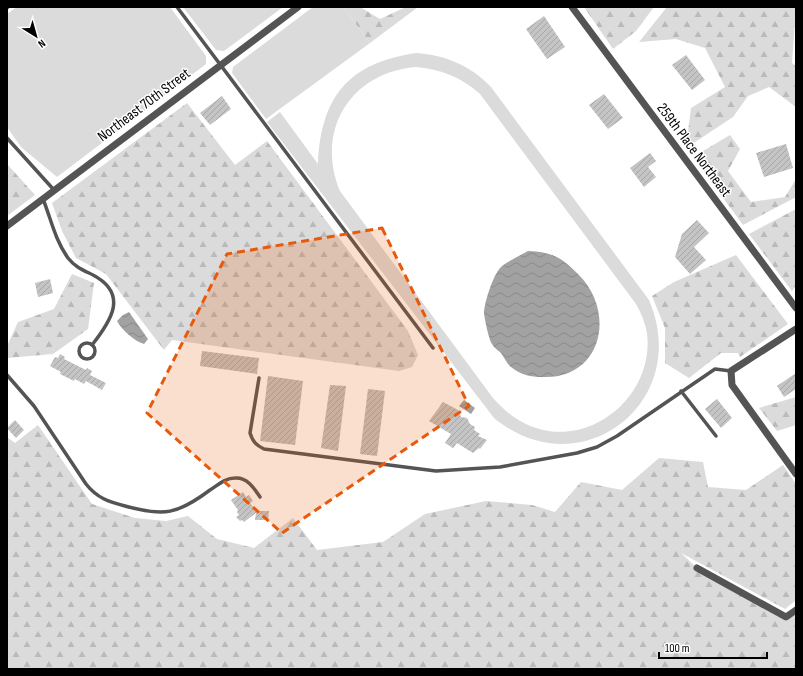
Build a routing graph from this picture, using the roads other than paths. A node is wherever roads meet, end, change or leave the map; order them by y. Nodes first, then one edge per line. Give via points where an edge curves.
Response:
1 (177, 7) edge
2 (298, 7) edge
3 (572, 7) edge
4 (220, 64) junction
5 (7, 138) edge
6 (54, 190) junction
7 (42, 199) junction
8 (7, 226) edge
9 (796, 308) edge
10 (796, 329) edge
11 (92, 345) junction
12 (433, 348) dead end
13 (731, 371) junction
14 (7, 375) edge
15 (259, 378) dead end
16 (681, 391) junction
17 (716, 436) dead end
18 (796, 474) edge
19 (260, 497) dead end
20 (696, 568) dead end
21 (796, 610) edge

1 - 4 lane
2 - 4 street, Northeast 70th Street
3 - 9 street, 259th Place Northeast
4 - 6 street, Northeast 70th Street
4 - 12 lane
5 - 6 lane
6 - 7 street, Northeast 70th Street
7 - 8 street, Northeast 70th Street
7 - 11 lane via 68,258 80,269 104,281 112,296 112,316
10 - 13 street
11 - 11 lane via 81,346 79,352 82,358 87,360 93,357 95,351
13 - 16 lane via 715,369
13 - 18 street via 732,386
14 - 19 lane via 34,406 86,484 103,499 157,514 180,509 223,481 234,478 242,478
15 - 16 lane via 250,433 258,446 264,449 436,471 500,467 597,447
16 - 17 lane
20 - 21 street via 786,617

